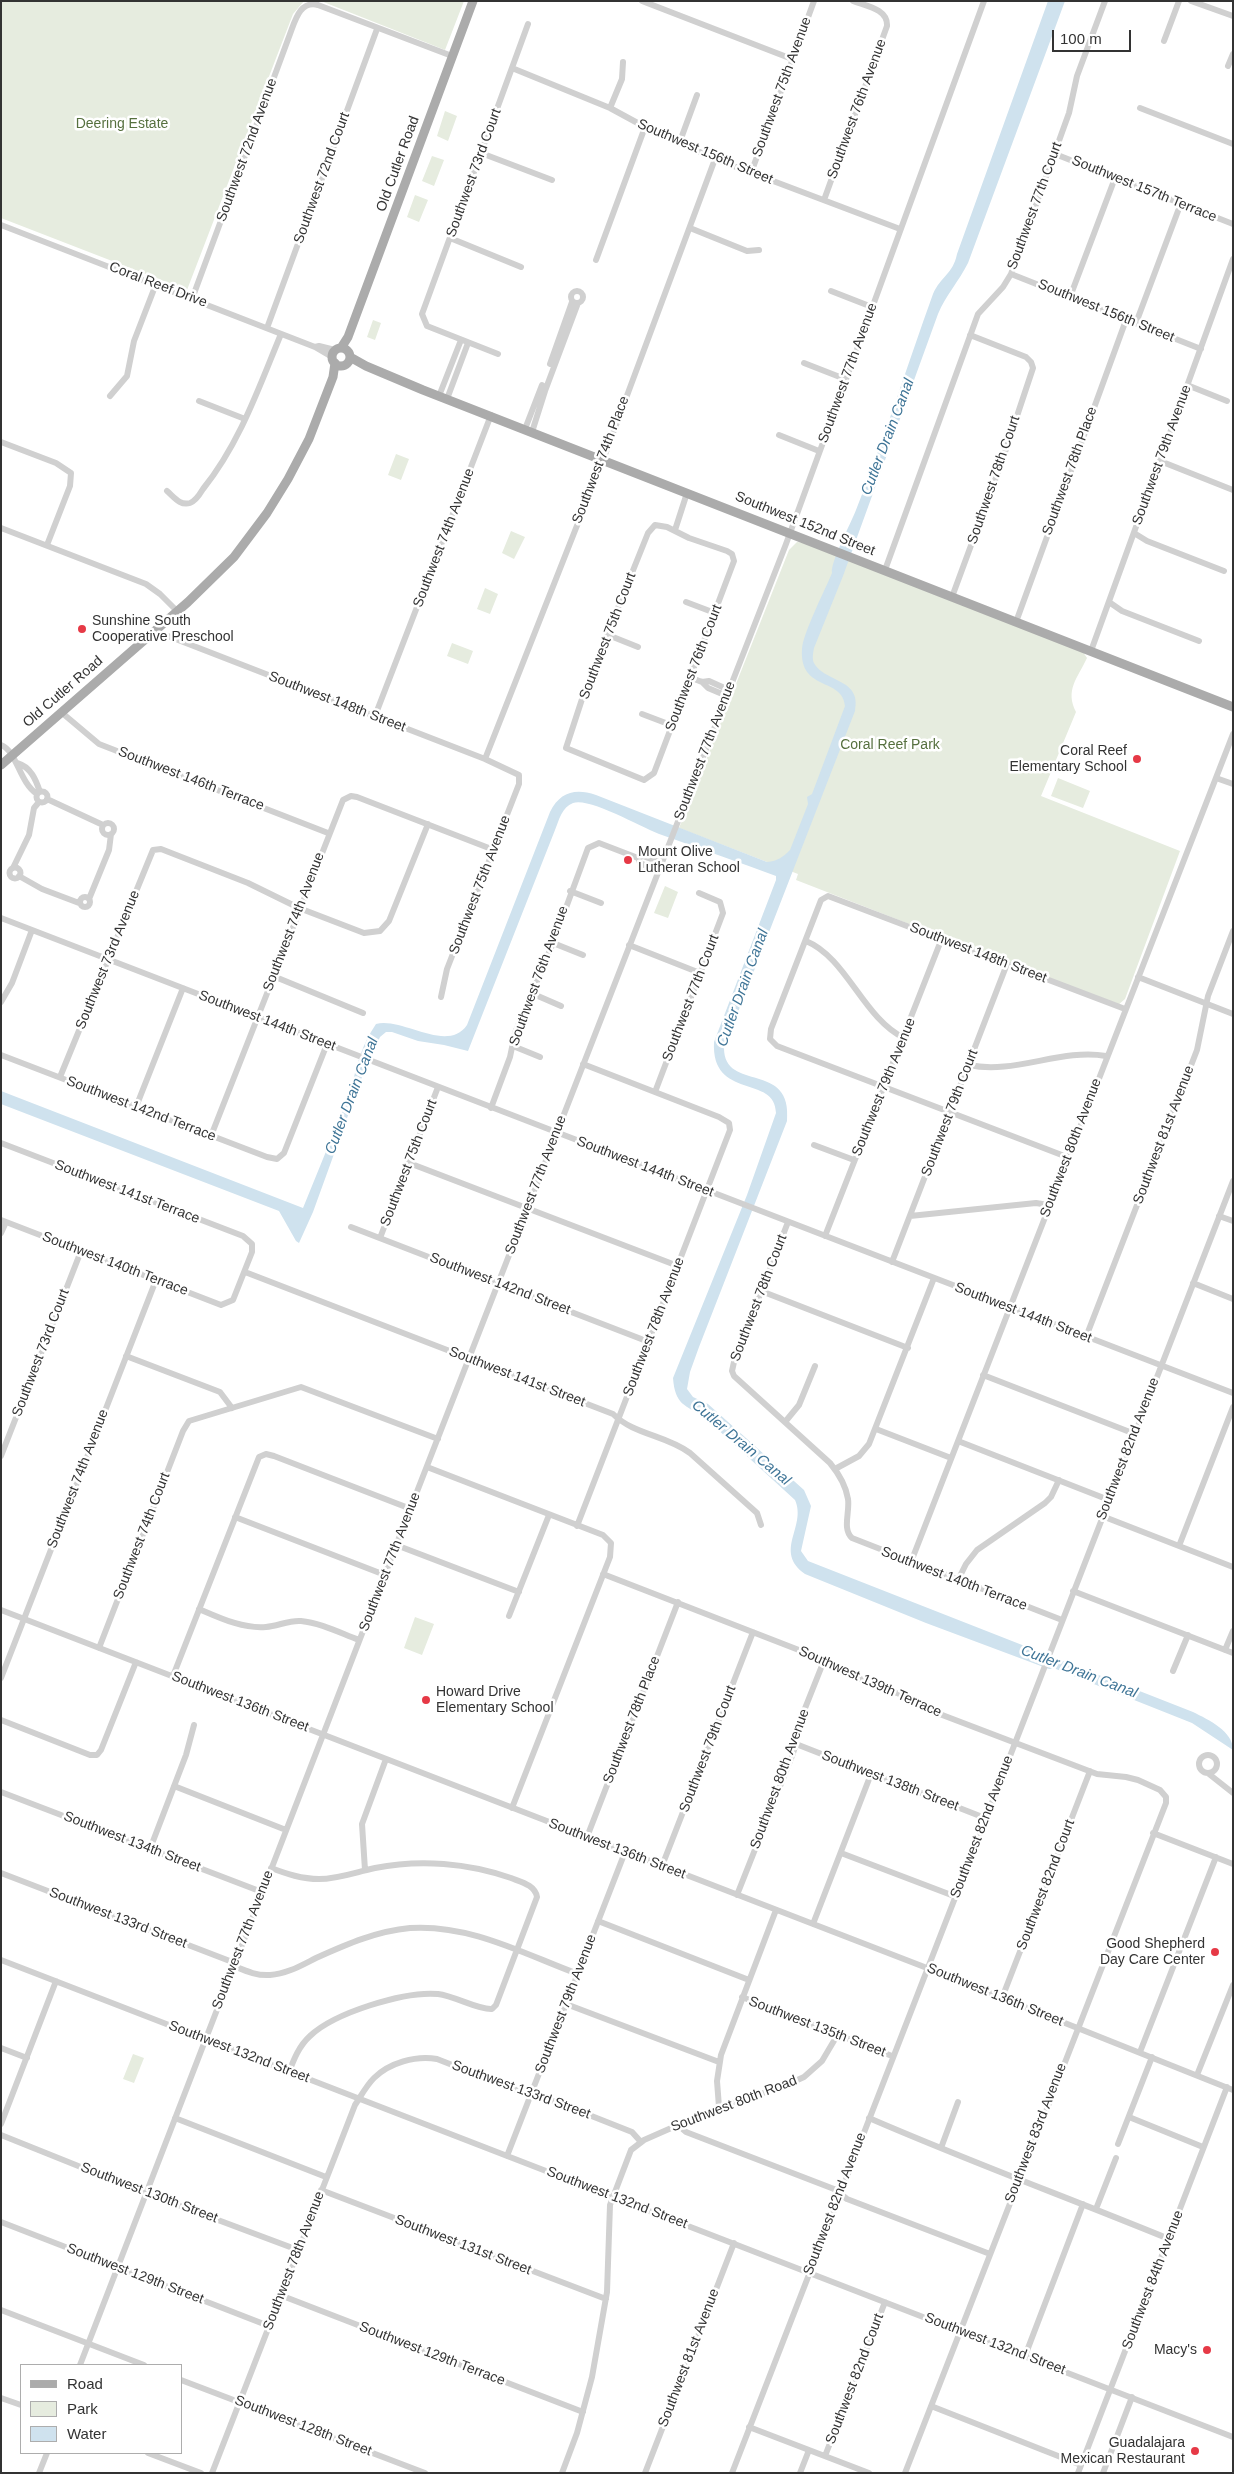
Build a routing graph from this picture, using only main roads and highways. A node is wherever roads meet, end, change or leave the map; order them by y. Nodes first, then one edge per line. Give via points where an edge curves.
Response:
1 (473, 1) edge
2 (341, 357) junction
3 (1233, 707) edge
4 (1, 765) edge

1 - 2 main road, Old Cutler Road
2 - 3 main road, Southwest 152nd Street
2 - 4 main road, Old Cutler Road via 298,461 267,513 227,564 61,712 15,759

